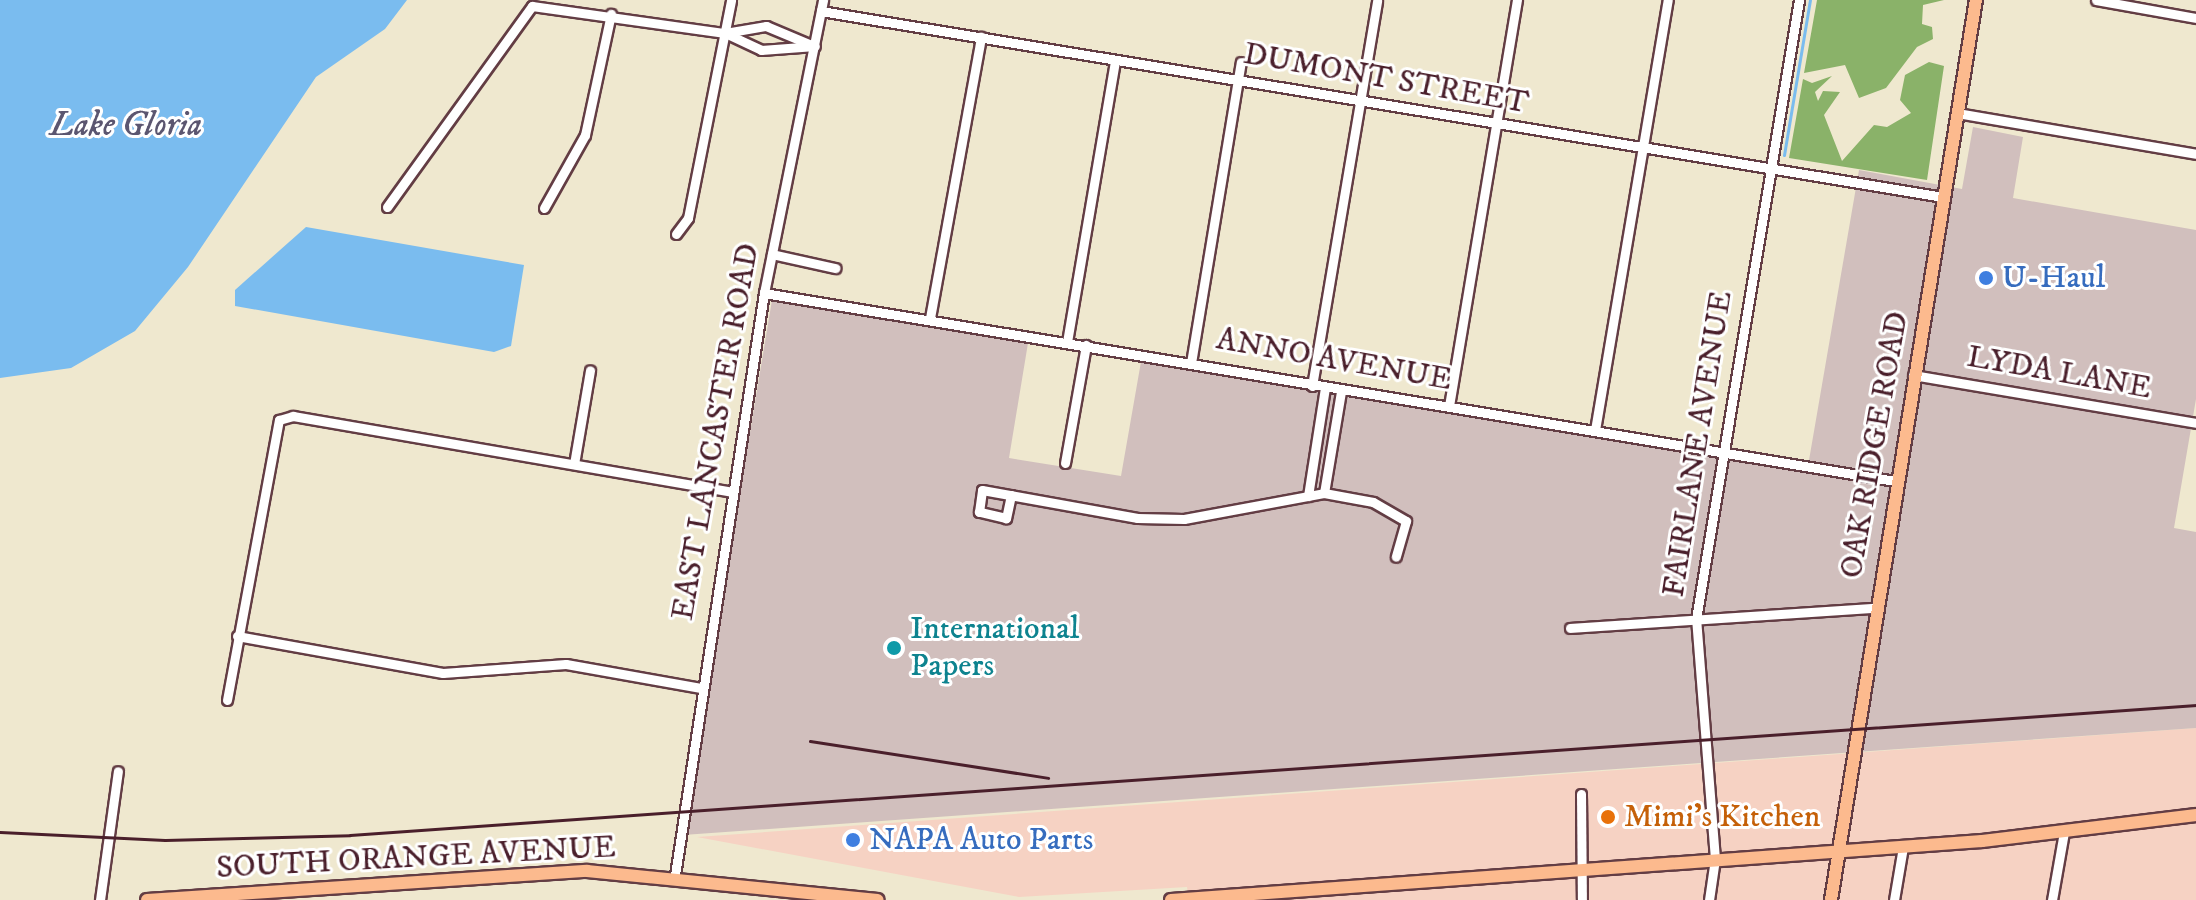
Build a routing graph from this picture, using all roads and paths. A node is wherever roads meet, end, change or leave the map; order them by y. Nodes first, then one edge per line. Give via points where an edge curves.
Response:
1 (731, 0) edge
2 (823, 0) edge
3 (1377, 0) edge
4 (1517, 0) edge
5 (1668, 0) edge
6 (1799, 0) edge
7 (1976, 0) edge
8 (2096, 0) edge
9 (821, 11) junction
10 (611, 14) junction
11 (2196, 18) edge
12 (754, 27) junction
13 (725, 33) junction
14 (981, 37) junction
15 (751, 46) junction
16 (815, 46) junction
17 (1115, 60) junction
18 (1241, 62) dead end
19 (1238, 81) junction
20 (1360, 100) junction
21 (1957, 113) junction
22 (1495, 124) junction
23 (1643, 149) junction
24 (2196, 154) edge
25 (1770, 168) junction
26 (1943, 197) junction
27 (387, 207) dead end
28 (544, 208) dead end
29 (676, 234) dead end
30 (772, 254) junction
31 (835, 268) dead end
32 (764, 293) junction
33 (930, 318) junction
34 (1067, 342) junction
35 (1086, 345) junction
36 (1191, 363) junction
37 (590, 370) dead end
38 (1913, 375) junction
39 (1312, 386) junction
40 (1325, 388) junction
41 (1341, 391) junction
42 (1449, 406) junction
43 (1322, 409) junction
44 (1339, 409) junction
45 (2196, 423) edge
46 (1595, 430) junction
47 (1722, 451) junction
48 (1065, 463) dead end
49 (574, 464) junction
50 (1895, 481) junction
51 (731, 492) junction
52 (1324, 493) junction
53 (1011, 495) dead end
54 (1308, 496) junction
55 (1396, 557) dead end
56 (1874, 608) junction
57 (1696, 619) junction
58 (1570, 628) dead end
59 (237, 636) junction
60 (701, 688) junction
61 (227, 700) dead end
62 (118, 771) dead end
63 (1581, 794) dead end
64 (2196, 815) edge
65 (2064, 832) junction
66 (1903, 847) junction
67 (1838, 852) junction
68 (1715, 859) junction
69 (1585, 867) junction
70 (675, 875) junction
71 (761, 886) junction
72 (284, 895) edge
73 (1260, 896) edge
74 (100, 900) edge
75 (147, 900) edge
76 (759, 900) edge
77 (878, 900) edge
78 (1171, 900) edge
79 (1582, 900) edge
80 (1709, 900) edge
81 (1831, 900) edge
82 (1894, 900) edge
83 (2052, 900) edge

1 - 13 street
2 - 9 street, EAST LANCASTER ROAD
3 - 20 street
4 - 22 street
5 - 23 street
6 - 25 street, FAIRLANE AVENUE
7 - 21 main road, OAK RIDGE ROAD
8 - 11 street
9 - 14 street, DUMONT STREET
9 - 16 street, EAST LANCASTER ROAD
10 - 13 street
10 - 27 street via 546,3 525,10
10 - 28 street via 585,135
12 - 13 street
12 - 15 street
12 - 16 street
13 - 15 street
13 - 29 street via 688,218
14 - 17 street, DUMONT STREET
14 - 33 street
15 - 16 street
16 - 30 street, EAST LANCASTER ROAD
17 - 19 street, DUMONT STREET
17 - 34 street
18 - 19 street
19 - 20 street, DUMONT STREET
19 - 36 street
20 - 22 street, DUMONT STREET
20 - 39 street
21 - 24 street
21 - 26 main road, OAK RIDGE ROAD
22 - 23 street, DUMONT STREET
22 - 42 street
23 - 25 street, DUMONT STREET
23 - 46 street
25 - 26 street, DUMONT STREET
25 - 47 street, FAIRLANE AVENUE
26 - 38 main road, OAK RIDGE ROAD
30 - 31 street
30 - 32 street, EAST LANCASTER ROAD
32 - 33 street, ANNO AVENUE
32 - 51 street, EAST LANCASTER ROAD
33 - 34 street, ANNO AVENUE
34 - 35 street, ANNO AVENUE
35 - 36 street, ANNO AVENUE
35 - 48 street
36 - 39 street, ANNO AVENUE
37 - 49 street
38 - 45 street, LYDA LANE
38 - 50 main road, OAK RIDGE ROAD
39 - 40 street, ANNO AVENUE
40 - 41 street, ANNO AVENUE
40 - 43 street
41 - 42 street, ANNO AVENUE
41 - 44 street
42 - 46 street, ANNO AVENUE
43 - 44 street
43 - 54 street
44 - 52 street
46 - 47 street, ANNO AVENUE
47 - 50 street, ANNO AVENUE
47 - 57 street, FAIRLANE AVENUE
49 - 51 street
49 - 59 street via 293,416 279,420
50 - 56 main road, OAK RIDGE ROAD
51 - 60 street, EAST LANCASTER ROAD
52 - 54 street
52 - 55 street via 1373,502 1406,521
53 - 54 street via 1184,519
56 - 57 street
56 - 67 main road, OAK RIDGE ROAD
57 - 58 street
57 - 68 street, FAIRLANE AVENUE
59 - 60 street via 443,673 566,664
59 - 61 street
60 - 70 street, EAST LANCASTER ROAD
62 - 74 street
63 - 69 street
64 - 65 main road
65 - 66 main road
65 - 83 street
66 - 67 main road
66 - 82 street
67 - 68 main road
67 - 81 main road, OAK RIDGE ROAD
68 - 69 main road
68 - 80 street, FAIRLANE AVENUE
69 - 73 main road
69 - 79 street
70 - 71 main road, SOUTH ORANGE AVENUE
70 - 72 main road, SOUTH ORANGE AVENUE via 553,872
71 - 76 street
71 - 77 main road, SOUTH ORANGE AVENUE
72 - 75 main road, SOUTH ORANGE AVENUE
73 - 78 main road

